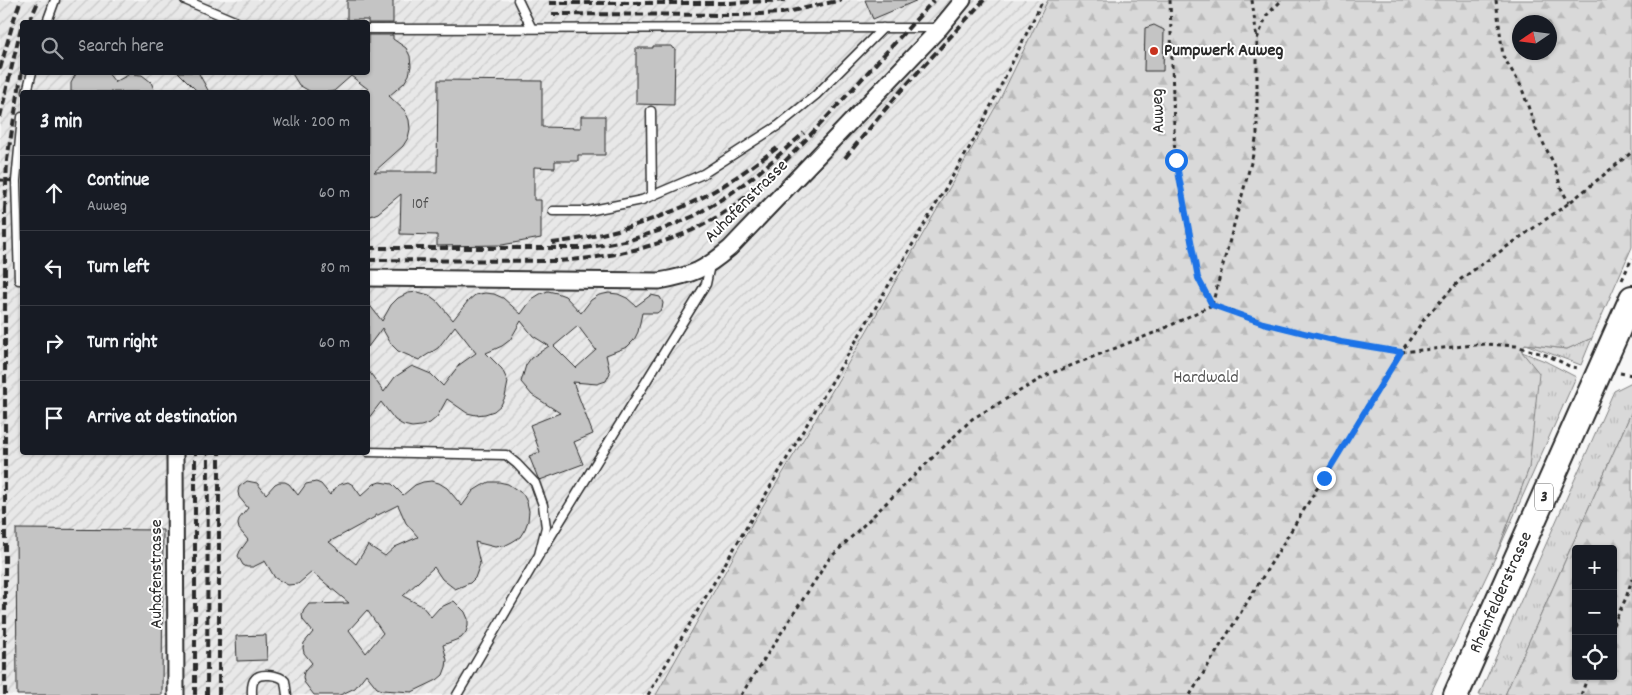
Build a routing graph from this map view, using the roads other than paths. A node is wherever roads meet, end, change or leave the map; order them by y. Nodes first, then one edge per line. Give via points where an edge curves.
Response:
1 (55, 0) edge
2 (185, 0) edge
3 (518, 0) edge
4 (963, 0) edge
5 (48, 20) edge
6 (232, 20) edge
7 (531, 27) junction
8 (370, 28) edge
9 (883, 28) junction
10 (940, 28) junction
11 (31, 75) edge
12 (28, 90) edge
13 (651, 111) dead end
14 (20, 138) edge
15 (652, 196) junction
16 (554, 211) dead end
17 (710, 265) junction
18 (370, 278) edge
19 (20, 280) edge
20 (1632, 298) edge
21 (1632, 334) edge
22 (370, 452) edge
23 (175, 455) edge
24 (539, 554) junction
25 (176, 695) edge
26 (252, 695) edge
27 (287, 695) edge
28 (457, 695) edge
29 (1456, 695) edge
30 (1471, 695) edge

1 - 5 lane
2 - 6 lane
3 - 7 lane
4 - 10 street, Auhafenstrasse
7 - 8 lane
7 - 9 lane
9 - 10 lane
9 - 15 lane via 816,95 779,125 703,174
10 - 17 street, Auhafenstrasse via 730,248
11 - 12 lane
13 - 15 lane
14 - 19 lane via 16,182
15 - 16 lane via 588,211
17 - 18 street, Auhafenstrasse via 686,276 659,281
17 - 24 lane via 706,284
20 - 29 main road, Rheinfelderstrasse / 3
21 - 30 main road, Rheinfelderstrasse / 3
22 - 24 lane via 506,455 535,483 544,505 546,527
23 - 25 street, Auhafenstrasse
24 - 28 lane
26 - 27 lane via 255,677 278,675 286,681

